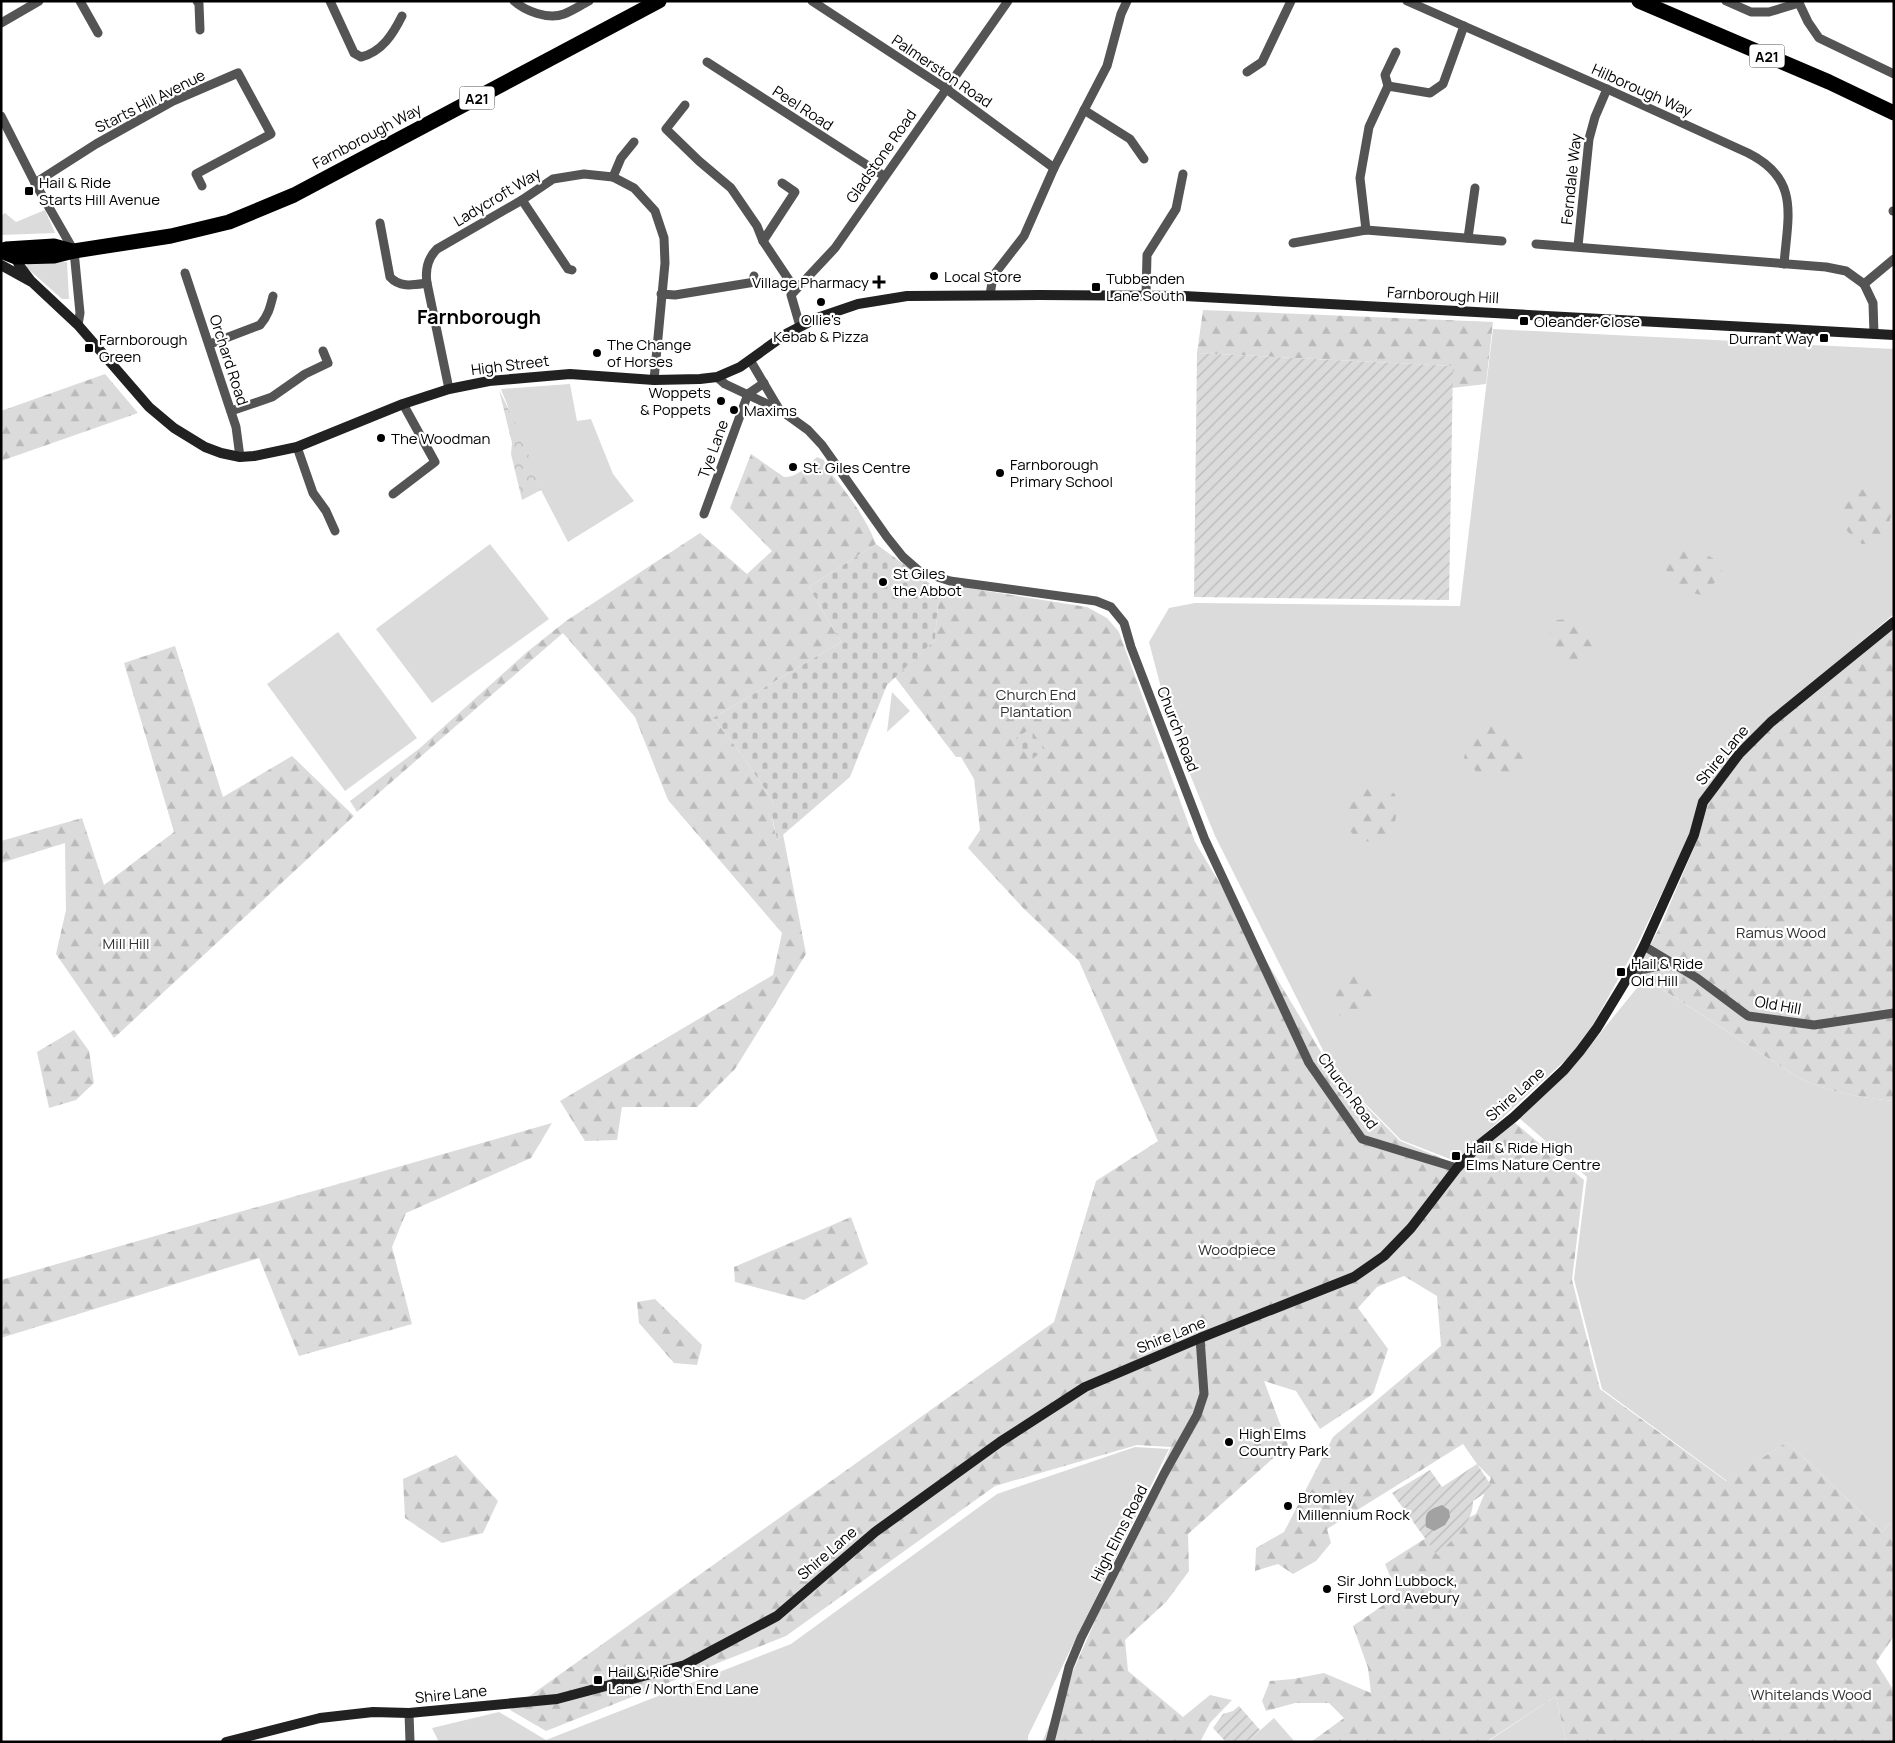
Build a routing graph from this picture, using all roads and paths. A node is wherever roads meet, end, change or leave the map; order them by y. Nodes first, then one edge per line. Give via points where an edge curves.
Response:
1 (39, 1) edge
2 (80, 1) edge
3 (197, 1) edge
4 (330, 1) edge
5 (514, 1) edge
6 (589, 1) edge
7 (659, 1) edge
8 (812, 1) edge
9 (1127, 1) edge
10 (1291, 1) edge
11 (1407, 1) edge
12 (1639, 1) edge
13 (1726, 1) edge
14 (1006, 2) edge
15 (1799, 2) edge
16 (402, 16) dead end
17 (1, 23) edge
18 (1464, 26) junction
19 (200, 30) dead end
20 (98, 33) dead end
21 (1396, 52) dead end
22 (707, 62) dead end
23 (1247, 72) dead end
24 (1894, 74) edge
25 (1388, 86) junction
26 (945, 88) junction
27 (1607, 89) junction
28 (685, 105) dead end
29 (1084, 110) junction
30 (1894, 113) edge
31 (1, 116) edge
32 (634, 142) dead end
33 (1144, 159) dead end
34 (1054, 168) junction
35 (1183, 174) dead end
36 (884, 176) junction
37 (613, 177) junction
38 (35, 183) junction
39 (782, 183) dead end
40 (202, 186) dead end
41 (1475, 188) dead end
42 (522, 200) junction
43 (380, 223) dead end
44 (1366, 230) junction
45 (1468, 238) junction
46 (763, 241) junction
47 (1502, 241) dead end
48 (1293, 243) dead end
49 (1536, 244) dead end
50 (1578, 246) junction
51 (6, 251) edge
52 (74, 251) junction
53 (1894, 259) edge
54 (1784, 264) junction
55 (1, 266) edge
56 (572, 270) dead end
57 (185, 273) dead end
58 (754, 276) dead end
59 (31, 281) junction
60 (427, 283) junction
61 (1864, 284) junction
62 (795, 289) junction
63 (661, 294) junction
64 (990, 295) junction
65 (273, 296) dead end
66 (1146, 296) junction
67 (78, 325) junction
68 (800, 326) junction
69 (1874, 334) junction
70 (1894, 335) edge
71 (210, 344) junction
72 (323, 351) dead end
73 (750, 360) junction
74 (717, 377) junction
75 (654, 380) junction
76 (764, 383) junction
77 (449, 389) junction
78 (748, 394) junction
79 (403, 404) junction
80 (779, 409) junction
81 (231, 411) junction
82 (296, 447) junction
83 (240, 457) junction
84 (393, 494) dead end
85 (704, 514) dead end
86 (335, 531) dead end
87 (1894, 622) edge
88 (1644, 946) junction
89 (1672, 963) junction
90 (1631, 972) junction
91 (1894, 1013) edge
92 (1457, 1168) junction
93 (1200, 1338) junction
94 (409, 1713) junction
95 (226, 1742) edge
96 (410, 1742) edge
97 (1050, 1742) edge

1 - 17 street
2 - 20 street
3 - 19 street
4 - 16 street via 354,53 364,56 378,49 391,36
5 - 6 street via 522,8 555,16
7 - 52 highway, Farnborough Way / A21 via 294,195 253,213 187,233
8 - 26 street, Palmerston Road
9 - 29 street via 1107,66
10 - 23 street via 1262,62
11 - 18 street, Hilborough Way
12 - 30 highway, A21 via 1830,82
13 - 15 street via 1751,12 1769,12
14 - 26 street, Gladstone Road
15 - 24 street via 1819,38
18 - 25 street via 1444,84 1430,93
18 - 27 street, Hilborough Way
21 - 25 street via 1385,75
22 - 36 street, Peel Road
25 - 44 street via 1370,127 1360,178
26 - 34 street, Palmerston Road
26 - 36 street, Gladstone Road
27 - 50 street, Ferndale Way via 1590,131
27 - 54 street, Hilborough Way via 1748,153 1774,171 1785,189 1788,202
28 - 46 street via 666,129 731,188 757,226
29 - 33 street via 1130,139
29 - 34 street
31 - 38 street
32 - 37 street via 621,158
34 - 64 street via 1024,236 993,276
35 - 66 street via 1176,209 1147,255
36 - 62 street, Gladstone Road via 834,248
37 - 42 street, Ladycroft Way via 584,174 553,179
37 - 63 street, Ladycroft Way via 634,188 655,211 664,238
38 - 40 street, Starts Hill Avenue via 173,101 238,73 271,134 196,174
38 - 52 street
39 - 46 street via 794,192
41 - 45 street
42 - 56 street via 568,269
42 - 60 street, Ladycroft Way via 437,249 427,265
43 - 60 street via 390,277 401,285
44 - 45 street
44 - 48 street
45 - 47 street
46 - 62 street
49 - 50 street
50 - 54 street
51 - 52 highway, A21 via 54,256
51 - 59 street, High Street
52 - 67 street via 80,313
53 - 61 street
54 - 61 street via 1841,269
55 - 59 street, High Street
57 - 71 street, Orchard Road
58 - 63 street via 755,282 675,295
59 - 67 street, High Street
60 - 77 street, Ladycroft Way
61 - 69 street via 1873,303
62 - 68 street via 791,299
63 - 75 street, Ladycroft Way
64 - 66 street, Farnborough Hill
64 - 68 street, High Street via 889,298 842,309
65 - 71 street via 266,319 260,325
66 - 69 street, Farnborough Hill
67 - 83 street, High Street via 161,418 205,447
68 - 73 street, High Street
69 - 70 street, Farnborough Hill
71 - 81 street, Orchard Road
72 - 81 street via 328,363 305,374 272,397
73 - 74 street, High Street
73 - 76 street, Church Road
74 - 75 street, High Street
74 - 78 street, Church Road
75 - 77 street, High Street via 585,374 551,375 489,380
76 - 78 street
76 - 80 street, Church Road
77 - 79 street, High Street
78 - 80 street, Church Road
78 - 85 street, Tye Lane
79 - 82 street, High Street
79 - 84 street via 435,462
80 - 92 street, Church Road via 808,430 822,445 886,537 919,571 950,581 1096,601 1111,607 1124,623 1205,840 1309,1064 1362,1139
81 - 83 street, Orchard Road
82 - 83 street, High Street
82 - 86 street via 312,493 326,511
87 - 88 street, Shire Lane via 1771,722 1739,754 1703,802 1694,835
88 - 89 street, Old Hill
88 - 90 street, Shire Lane
89 - 90 street
89 - 91 street, Old Hill via 1748,1016 1814,1025
90 - 92 street, Shire Lane via 1597,1028 1564,1070
92 - 93 street, Shire Lane via 1411,1228 1384,1256 1354,1277
93 - 94 street, Shire Lane via 1085,1387 1000,1442 874,1532 777,1616 685,1665 557,1699
93 - 97 street, High Elms Road via 1204,1394 1197,1415 1081,1638
94 - 95 street, Shire Lane via 373,1712 320,1718
94 - 96 street

